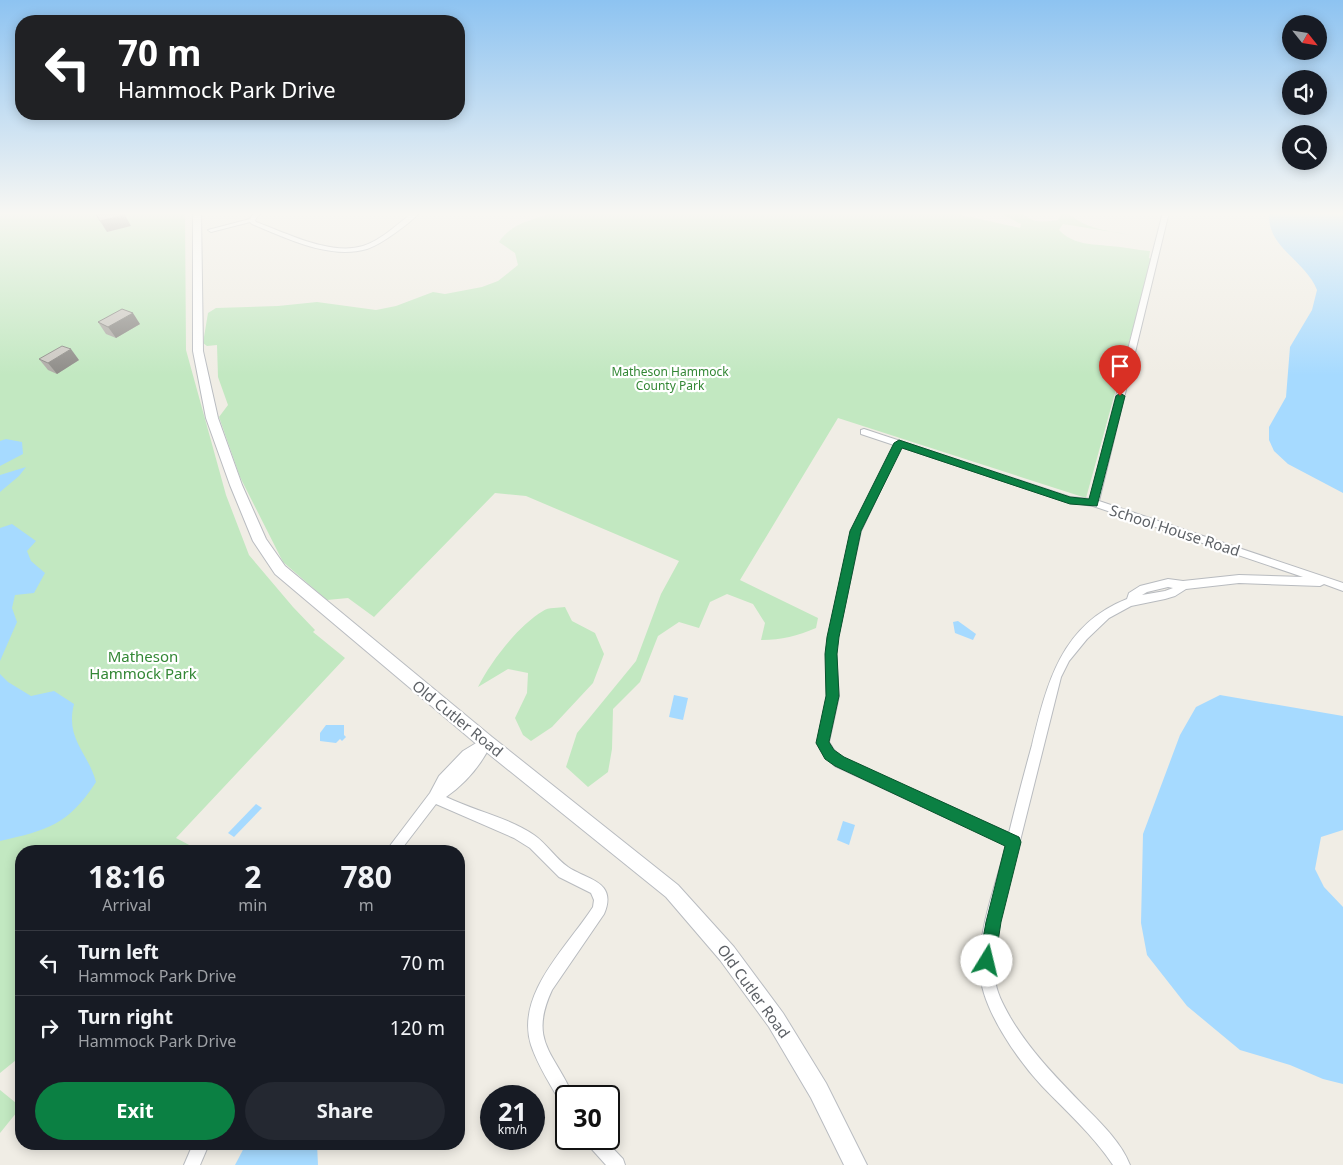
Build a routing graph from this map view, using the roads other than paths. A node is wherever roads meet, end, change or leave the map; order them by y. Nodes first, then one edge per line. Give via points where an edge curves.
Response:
1 (197, 266) edge
2 (1153, 266) edge
3 (864, 432) dead end
4 (899, 443) junction
5 (1094, 503) junction
6 (1330, 582) junction
7 (1343, 587) edge
8 (486, 742) junction
9 (434, 797) junction
10 (1014, 842) junction
11 (397, 845) edge
12 (559, 1085) edge
13 (199, 1150) edge
14 (604, 1150) edge
15 (192, 1165) edge
16 (617, 1165) edge
17 (856, 1165) edge
18 (1122, 1165) edge

1 - 8 main road, Old Cutler Road via 201,373 214,425 260,542 280,570
2 - 5 street
3 - 4 street, School House Road
4 - 5 street, School House Road via 1070,500
4 - 10 street via 856,531 833,637 833,696 823,743 839,762
5 - 6 street, School House Road
6 - 7 street, School House Road
6 - 10 street via 1239,579 1183,585 1168,593 1132,602 1090,630 1063,661 1048,706
8 - 9 street via 475,762 447,791
8 - 17 main road, Old Cutler Road via 672,891 711,932 786,1033 834,1117
9 - 11 street
9 - 12 street via 530,840 560,869 586,881 598,891 599,909 558,968 535,1016 536,1037
10 - 18 street via 989,944 988,985 1010,1030 1034,1065 1092,1123
13 - 15 street
14 - 16 street

